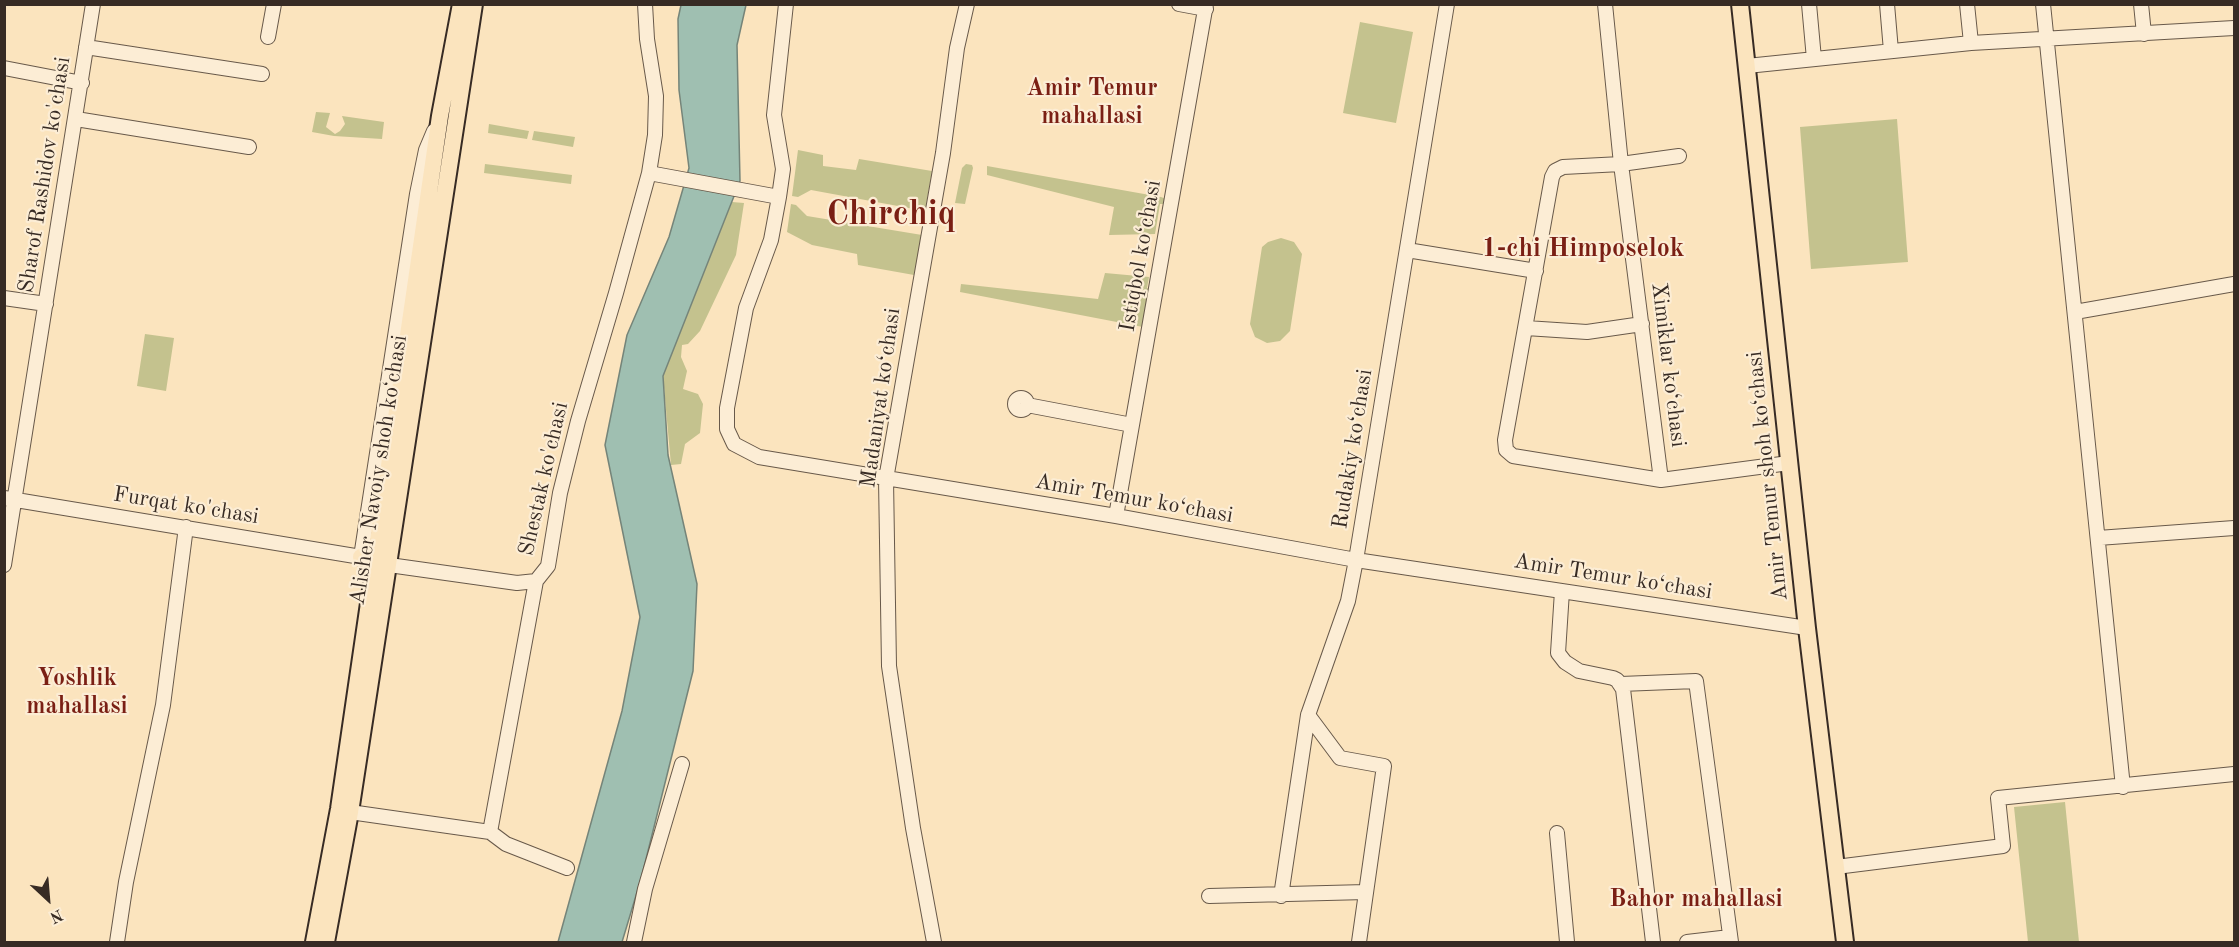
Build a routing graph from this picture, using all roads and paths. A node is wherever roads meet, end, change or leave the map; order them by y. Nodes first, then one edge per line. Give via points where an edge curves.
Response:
1 (93, 4) edge
2 (274, 4) edge
3 (461, 4) edge
4 (474, 4) edge
5 (645, 4) edge
6 (786, 4) edge
7 (967, 4) edge
8 (1179, 4) edge
9 (1447, 4) edge
10 (1605, 4) edge
11 (1740, 4) edge
12 (1809, 4) edge
13 (1887, 4) edge
14 (1967, 4) edge
15 (2043, 4) edge
16 (2141, 4) edge
17 (1206, 7) edge
18 (2235, 28) edge
19 (2144, 34) junction
20 (268, 37) dead end
21 (2047, 40) junction
22 (1971, 43) junction
23 (86, 47) junction
24 (1891, 51) junction
25 (1814, 59) junction
26 (1747, 66) junction
27 (4, 68) edge
28 (262, 74) dead end
29 (82, 83) junction
30 (76, 119) junction
31 (249, 147) dead end
32 (1679, 156) dead end
33 (1621, 164) junction
34 (649, 173) junction
35 (779, 197) junction
36 (1407, 250) junction
37 (1536, 271) junction
38 (2235, 284) edge
39 (4, 298) edge
40 (46, 304) junction
41 (2075, 312) junction
42 (1642, 324) junction
43 (1526, 328) junction
44 (1027, 405) dead end
45 (1132, 425) junction
46 (1789, 463) junction
47 (886, 479) junction
48 (1662, 480) junction
49 (9, 499) edge
50 (1116, 516) junction
51 (186, 527) junction
52 (2235, 528) edge
53 (2098, 538) junction
54 (1356, 560) junction
55 (375, 561) junction
56 (4, 566) edge
57 (536, 581) junction
58 (1562, 591) junction
59 (1807, 628) junction
60 (1621, 684) junction
61 (1308, 715) junction
62 (682, 764) dead end
63 (2235, 774) edge
64 (2123, 787) junction
65 (350, 812) junction
66 (490, 832) junction
67 (1557, 833) dead end
68 (1836, 867) junction
69 (567, 868) dead end
70 (1366, 892) junction
71 (1209, 896) dead end
72 (1281, 896) junction
73 (1731, 939) edge
74 (117, 942) edge
75 (314, 942) edge
76 (326, 942) edge
77 (634, 942) edge
78 (934, 942) edge
79 (1359, 942) edge
80 (1568, 942) edge
81 (1653, 942) edge
82 (1687, 942) edge
83 (1845, 942) edge

1 - 23 street, Sharof Rashidov ko'chasi
2 - 20 street
3 - 55 main road, Alisher Navoiy shoh koʻchasi via 440,116
4 - 55 main road, Alisher Navoiy shoh koʻchasi
5 - 34 street, Shestak ko'chasi via 646,39 656,96
6 - 35 street, Amir Temur ko‘chasi via 774,115 783,169
7 - 47 street, Madaniyat ko‘chasi
8 - 17 street
9 - 36 street, Rudakiy ko‘chasi
10 - 33 street, Ximiklar ko‘chasi
11 - 26 main road, Amir Temur shoh ko‘chasi
12 - 25 street
13 - 24 street
14 - 22 street
15 - 21 street
16 - 19 street
17 - 45 street, Istiqbol ko‘chasi
18 - 19 street
19 - 21 street
21 - 22 street
21 - 41 street
22 - 24 street
23 - 28 street
23 - 29 street, Sharof Rashidov ko'chasi
24 - 25 street
25 - 26 street
26 - 46 main road, Amir Temur shoh ko‘chasi
27 - 29 street
29 - 30 street, Sharof Rashidov ko'chasi
30 - 31 street
30 - 40 street, Sharof Rashidov ko'chasi
32 - 33 street
33 - 37 street via 1563,167 1556,171
33 - 42 street, Ximiklar ko‘chasi
34 - 35 street
34 - 57 street, Shestak ko'chasi via 575,431 548,566
35 - 47 street, Amir Temur ko‘chasi via 771,240 746,308 727,408 731,438 734,444 759,457
36 - 37 street
36 - 54 street, Rudakiy ko‘chasi
37 - 43 street
38 - 41 street
39 - 40 street
40 - 49 street, Sharof Rashidov ko'chasi
41 - 53 street
42 - 43 street via 1587,332
42 - 48 street, Ximiklar ko‘chasi
43 - 48 street via 1506,450 1513,456
44 - 45 street
45 - 50 street, Istiqbol ko‘chasi
46 - 48 street
46 - 59 main road, Amir Temur shoh ko‘chasi
47 - 50 street, Amir Temur ko‘chasi
47 - 78 street, Madaniyat ko‘chasi via 890,666
49 - 51 street, Furqat ko'chasi
49 - 56 street, Sharof Rashidov ko'chasi
50 - 54 street, Amir Temur ko‘chasi
51 - 55 street, Furqat ko'chasi
51 - 74 street via 163,705
52 - 53 street
53 - 64 street
54 - 58 street, Amir Temur ko‘chasi
54 - 61 street, Rudakiy ko‘chasi via 1348,602
55 - 57 street, Furqat ko'chasi via 517,583
55 - 65 main road, Alisher Navoiy shoh koʻchasi
55 - 75 main road, Alisher Navoiy shoh koʻchasi via 339,809
57 - 66 street, Shestak ko'chasi
58 - 59 street, Amir Temur ko‘chasi
58 - 60 street via 1558,653 1579,671 1613,678
59 - 68 main road, Amir Temur shoh ko‘chasi
60 - 73 street via 1696,681
60 - 81 street
61 - 70 street via 1340,758 1384,766
61 - 72 street, Rudakiy ko‘chasi
62 - 77 street via 645,889
63 - 64 street
64 - 68 street via 1998,798 2003,846
65 - 66 street
65 - 76 main road, Alisher Navoiy shoh koʻchasi
66 - 69 street via 506,844
67 - 80 street
68 - 83 main road, Amir Temur shoh ko‘chasi
70 - 72 street
70 - 79 street
71 - 72 street
73 - 82 street

